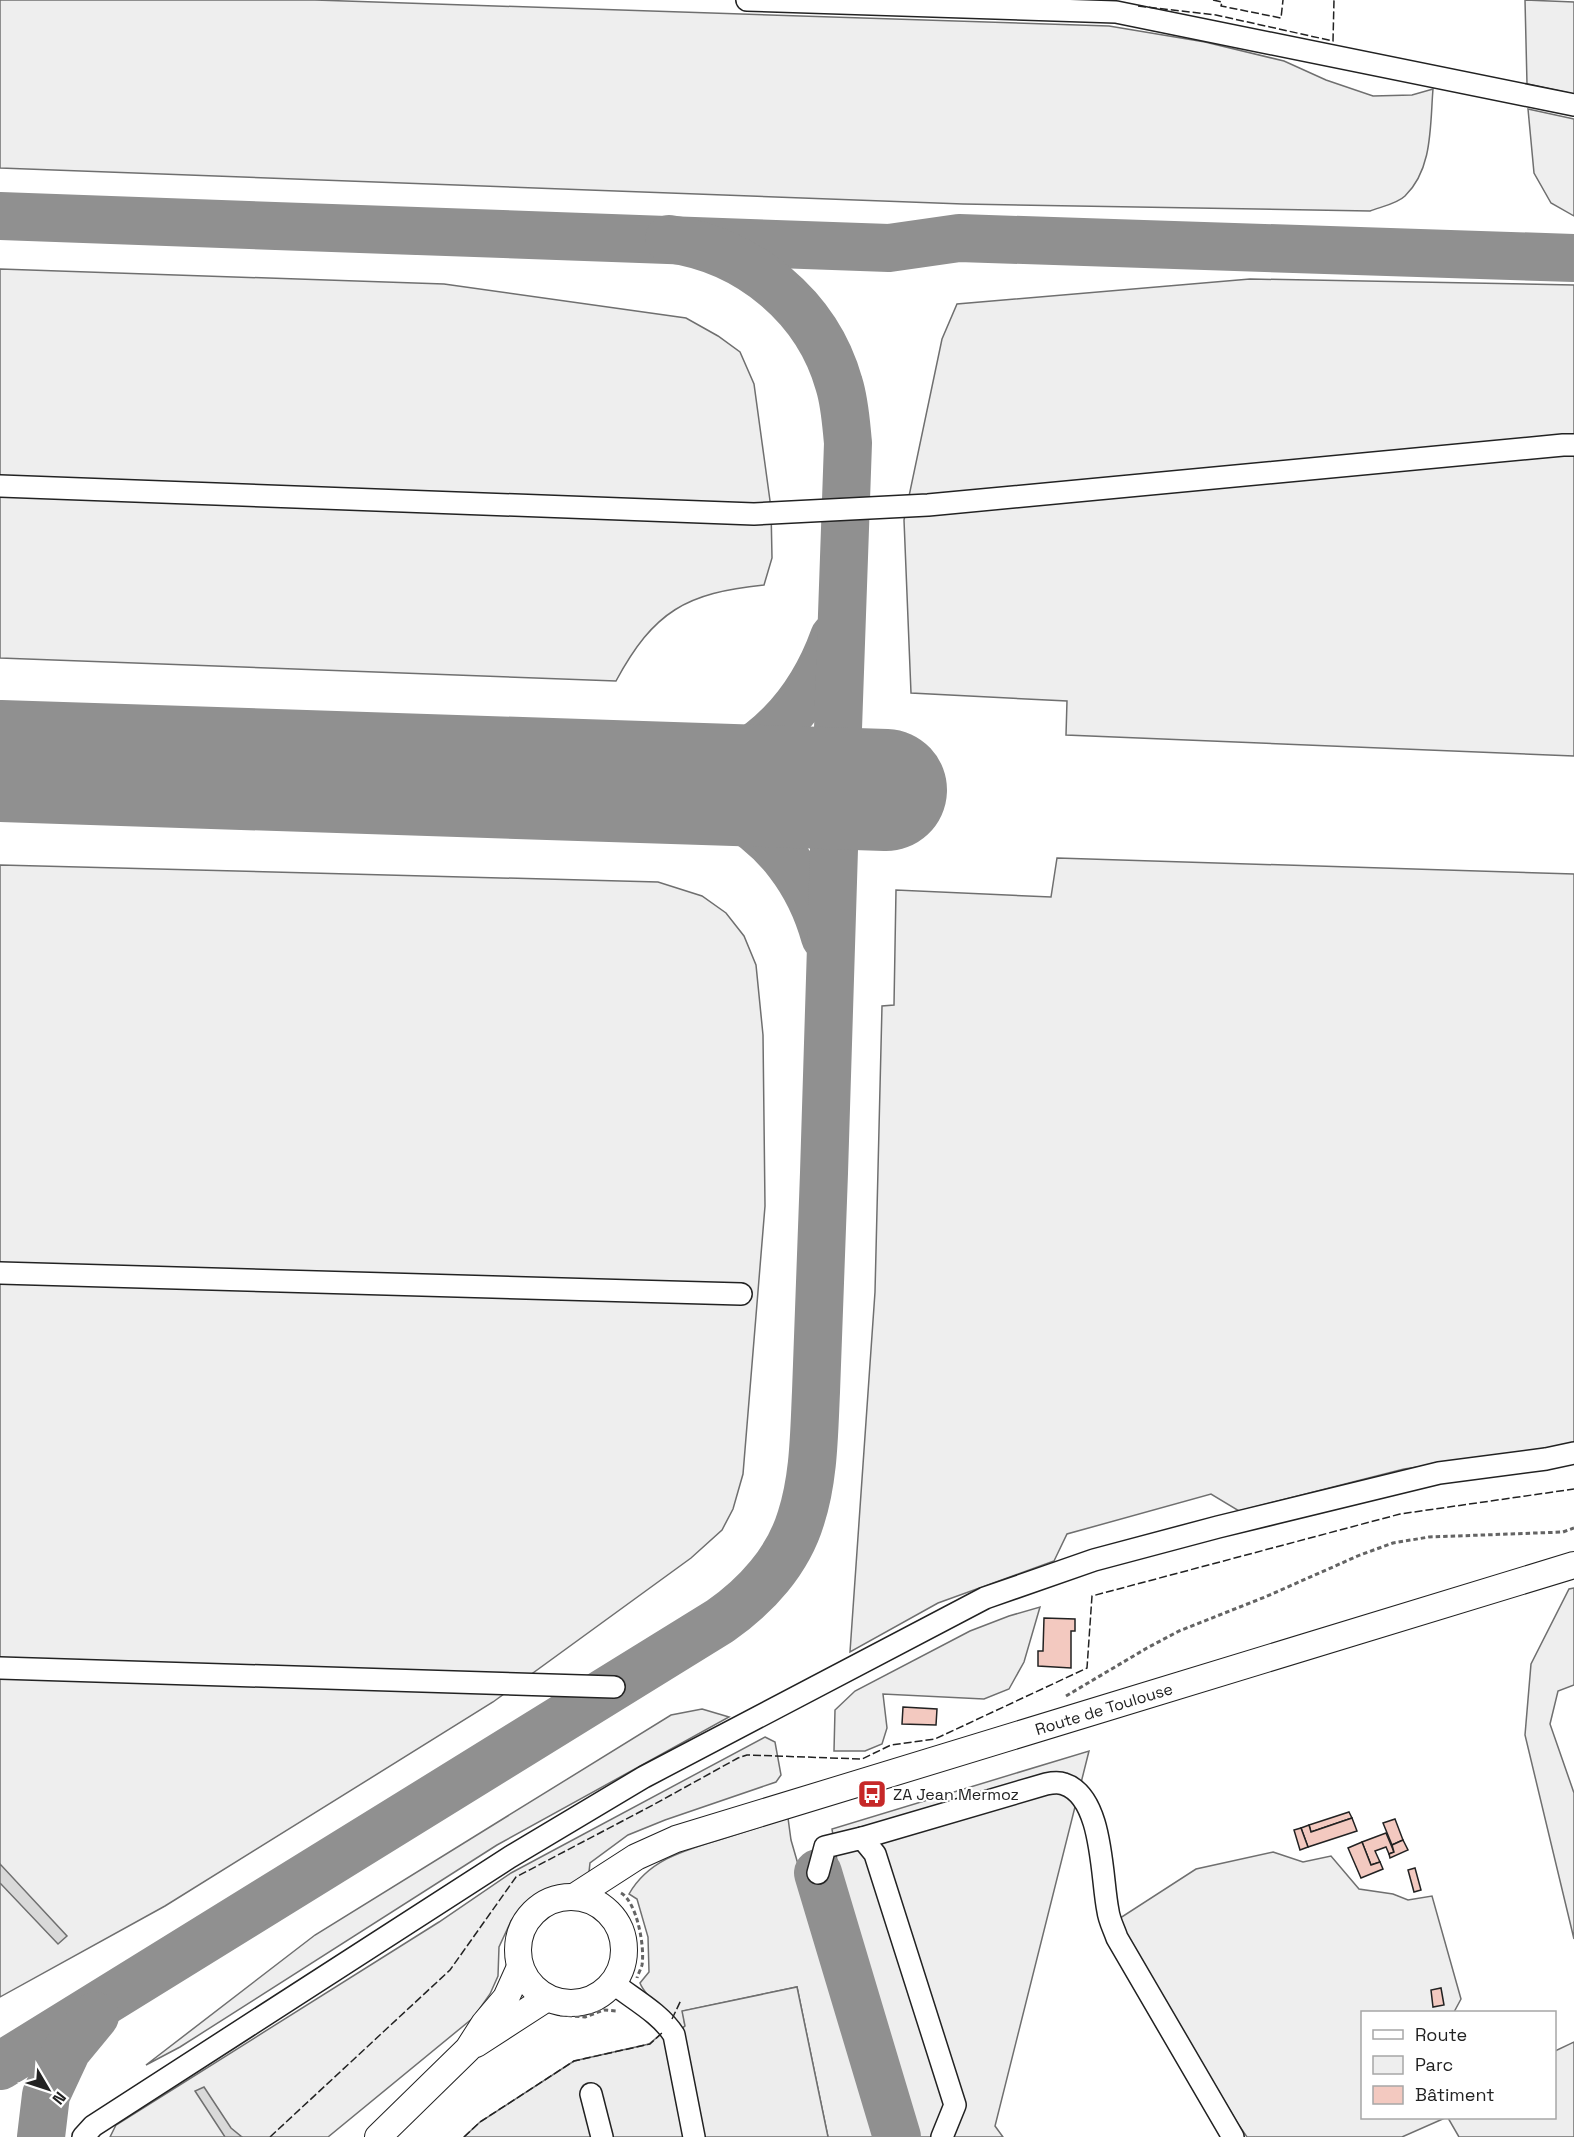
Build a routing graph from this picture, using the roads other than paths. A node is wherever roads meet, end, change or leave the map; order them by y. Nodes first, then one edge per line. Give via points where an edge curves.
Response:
1 (747, 0) edge
2 (1574, 105) edge
3 (1574, 445) edge
4 (0, 486) edge
5 (0, 1273) edge
6 (741, 1294) dead end
7 (1574, 1453) edge
8 (1574, 1565) edge
9 (0, 1668) edge
10 (614, 1687) dead end
11 (862, 1838) junction
12 (636, 1857) junction
13 (818, 1873) dead end
14 (574, 1897) junction
15 (615, 1922) junction
16 (520, 1967) junction
17 (613, 1983) junction
18 (547, 1998) junction
19 (468, 2049) junction
20 (591, 2094) dead end
21 (84, 2133) edge
22 (378, 2137) edge
23 (602, 2137) edge
24 (694, 2137) edge
25 (942, 2137) edge
26 (1233, 2137) edge

1 - 2 lane via 1116,12
3 - 4 lane via 928,505 754,514
5 - 6 lane
7 - 21 lane via 1439,1473 1218,1527 1094,1560 985,1598 644,1777 510,1857
8 - 12 main road, Route de Toulouse via 720,1826 659,1845
9 - 10 lane
11 - 13 lane via 825,1847
11 - 25 lane via 875,1854 955,2105
11 - 26 lane via 1046,1784 1063,1783 1076,1790 1099,1834 1108,1913 1117,1938
12 - 14 main road, Route de Toulouse
12 - 15 main road via 617,1892
14 - 15 main road via 597,1904
14 - 16 main road via 559,1898 533,1912 519,1938
15 - 17 main road via 624,1952
16 - 18 main road via 526,1980
16 - 19 main road via 506,1998
17 - 18 main road via 590,2000 561,2003
17 - 24 lane via 653,2013 674,2035
18 - 19 main road
19 - 22 main road
20 - 23 lane

